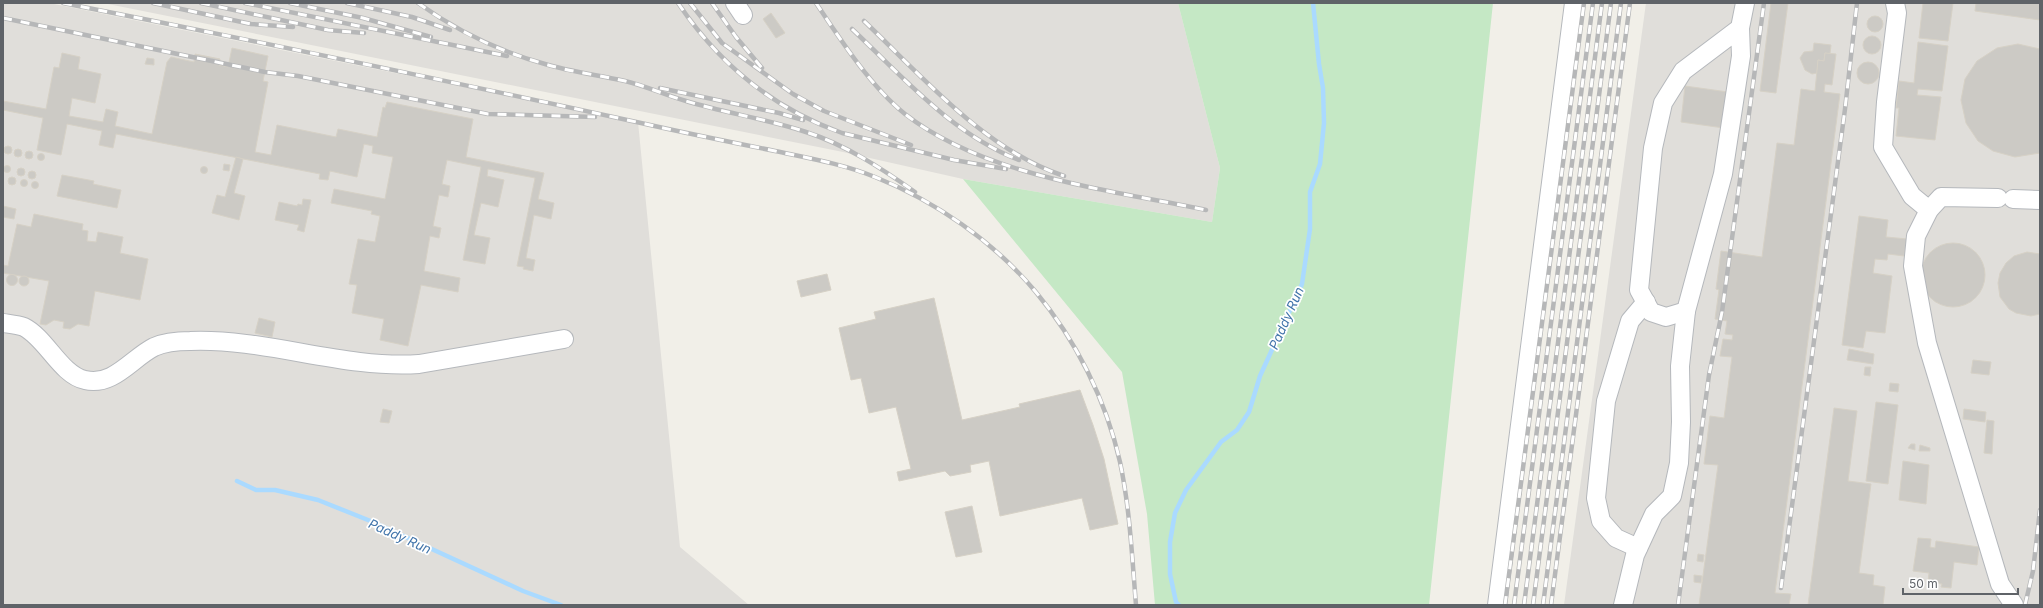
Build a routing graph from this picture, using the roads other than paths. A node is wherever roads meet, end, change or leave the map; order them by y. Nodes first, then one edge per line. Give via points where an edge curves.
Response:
1 (1574, 3) edge
2 (1745, 3) edge
3 (1895, 3) edge
4 (1740, 28) junction
5 (2040, 200) edge
6 (1929, 210) junction
7 (1646, 302) junction
8 (1686, 311) junction
9 (3, 323) edge
10 (564, 339) dead end
11 (1638, 548) junction
12 (1497, 605) edge
13 (1623, 605) edge
14 (2014, 605) edge

1 - 12 lane
2 - 4 lane
3 - 6 lane via 1897,13 1883,147 1912,196
4 - 7 lane via 1683,72 1663,103 1653,148 1640,290
4 - 8 lane via 1740,56 1723,174
5 - 6 lane via 1941,197
6 - 14 lane via 1916,236 1913,266 1927,343 2000,584
7 - 8 lane via 1651,312 1666,318
7 - 11 lane via 1630,321 1606,401 1596,498 1601,521 1616,538
8 - 11 lane via 1680,366 1679,463 1672,496 1654,514
9 - 10 lane via 24,327 73,374 84,380 98,382 111,377 156,347 183,341 260,346 365,364 397,365 419,364
11 - 13 lane

